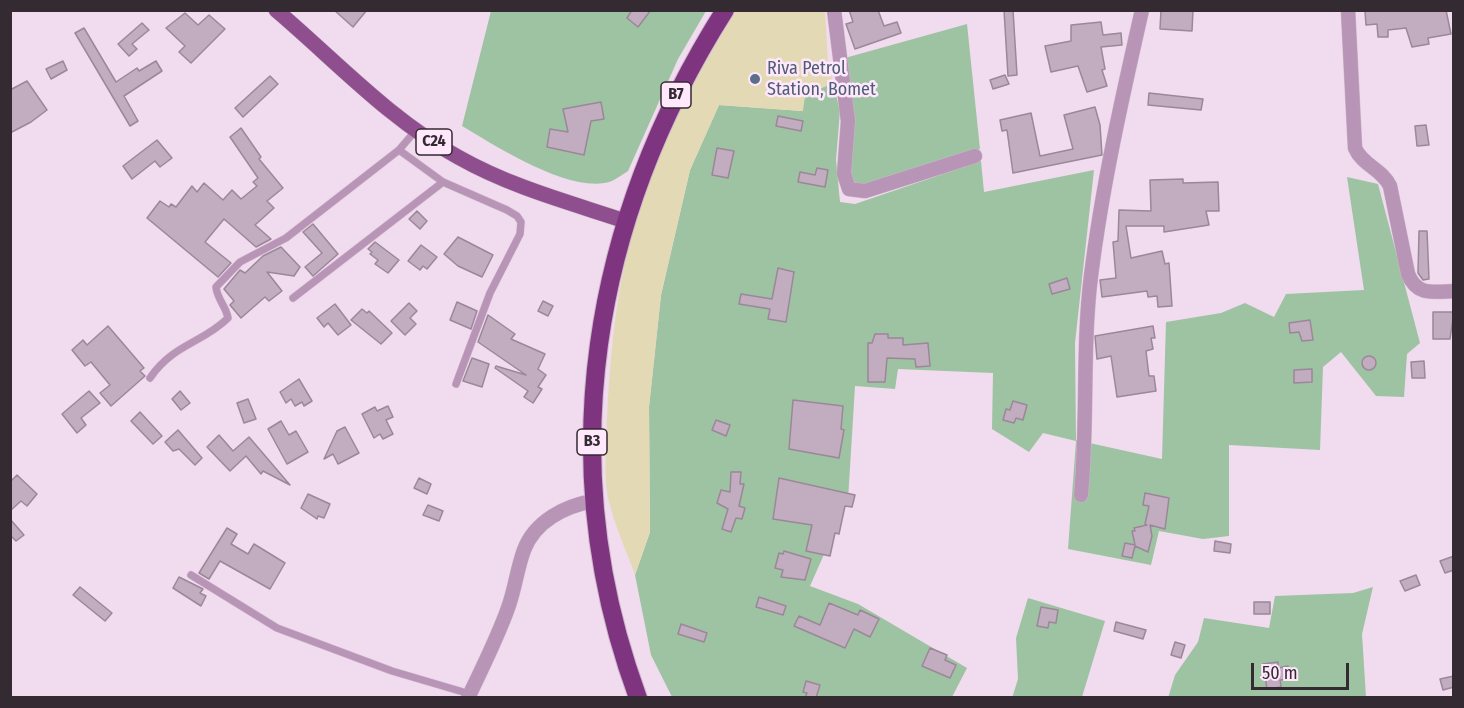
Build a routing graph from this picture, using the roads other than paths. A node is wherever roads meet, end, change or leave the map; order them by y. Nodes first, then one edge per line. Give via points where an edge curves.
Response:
1 (276, 10) edge
2 (725, 10) edge
3 (834, 10) edge
4 (1142, 10) edge
5 (1348, 10) edge
6 (416, 130) junction
7 (399, 150) junction
8 (975, 156) dead end
9 (443, 182) junction
10 (638, 185) joint
11 (625, 221) junction
12 (1454, 291) edge
13 (293, 298) dead end
14 (150, 378) dead end
15 (456, 384) dead end
16 (1081, 495) dead end
17 (593, 501) junction
18 (191, 575) dead end
19 (469, 696) edge
20 (638, 698) edge

1 - 6 main road, C24
2 - 10 highway, B7 via 679,90
3 - 8 street via 848,121 844,174 849,189 865,191
4 - 16 street via 1091,276
5 - 12 street via 1355,148 1361,159 1382,173 1390,186 1413,285 1429,293
6 - 7 lane
6 - 11 main road, C24 via 497,177
7 - 9 lane
7 - 14 lane via 286,238 240,262 216,287 228,318 161,361
9 - 13 lane
9 - 15 lane via 507,210 521,222 520,234 490,293
10 - 11 highway, B3
11 - 17 highway, B3 via 604,312 593,396
17 - 19 street via 560,511 533,534 524,548 510,603
17 - 20 highway, B3 via 616,626
18 - 19 lane via 277,628

